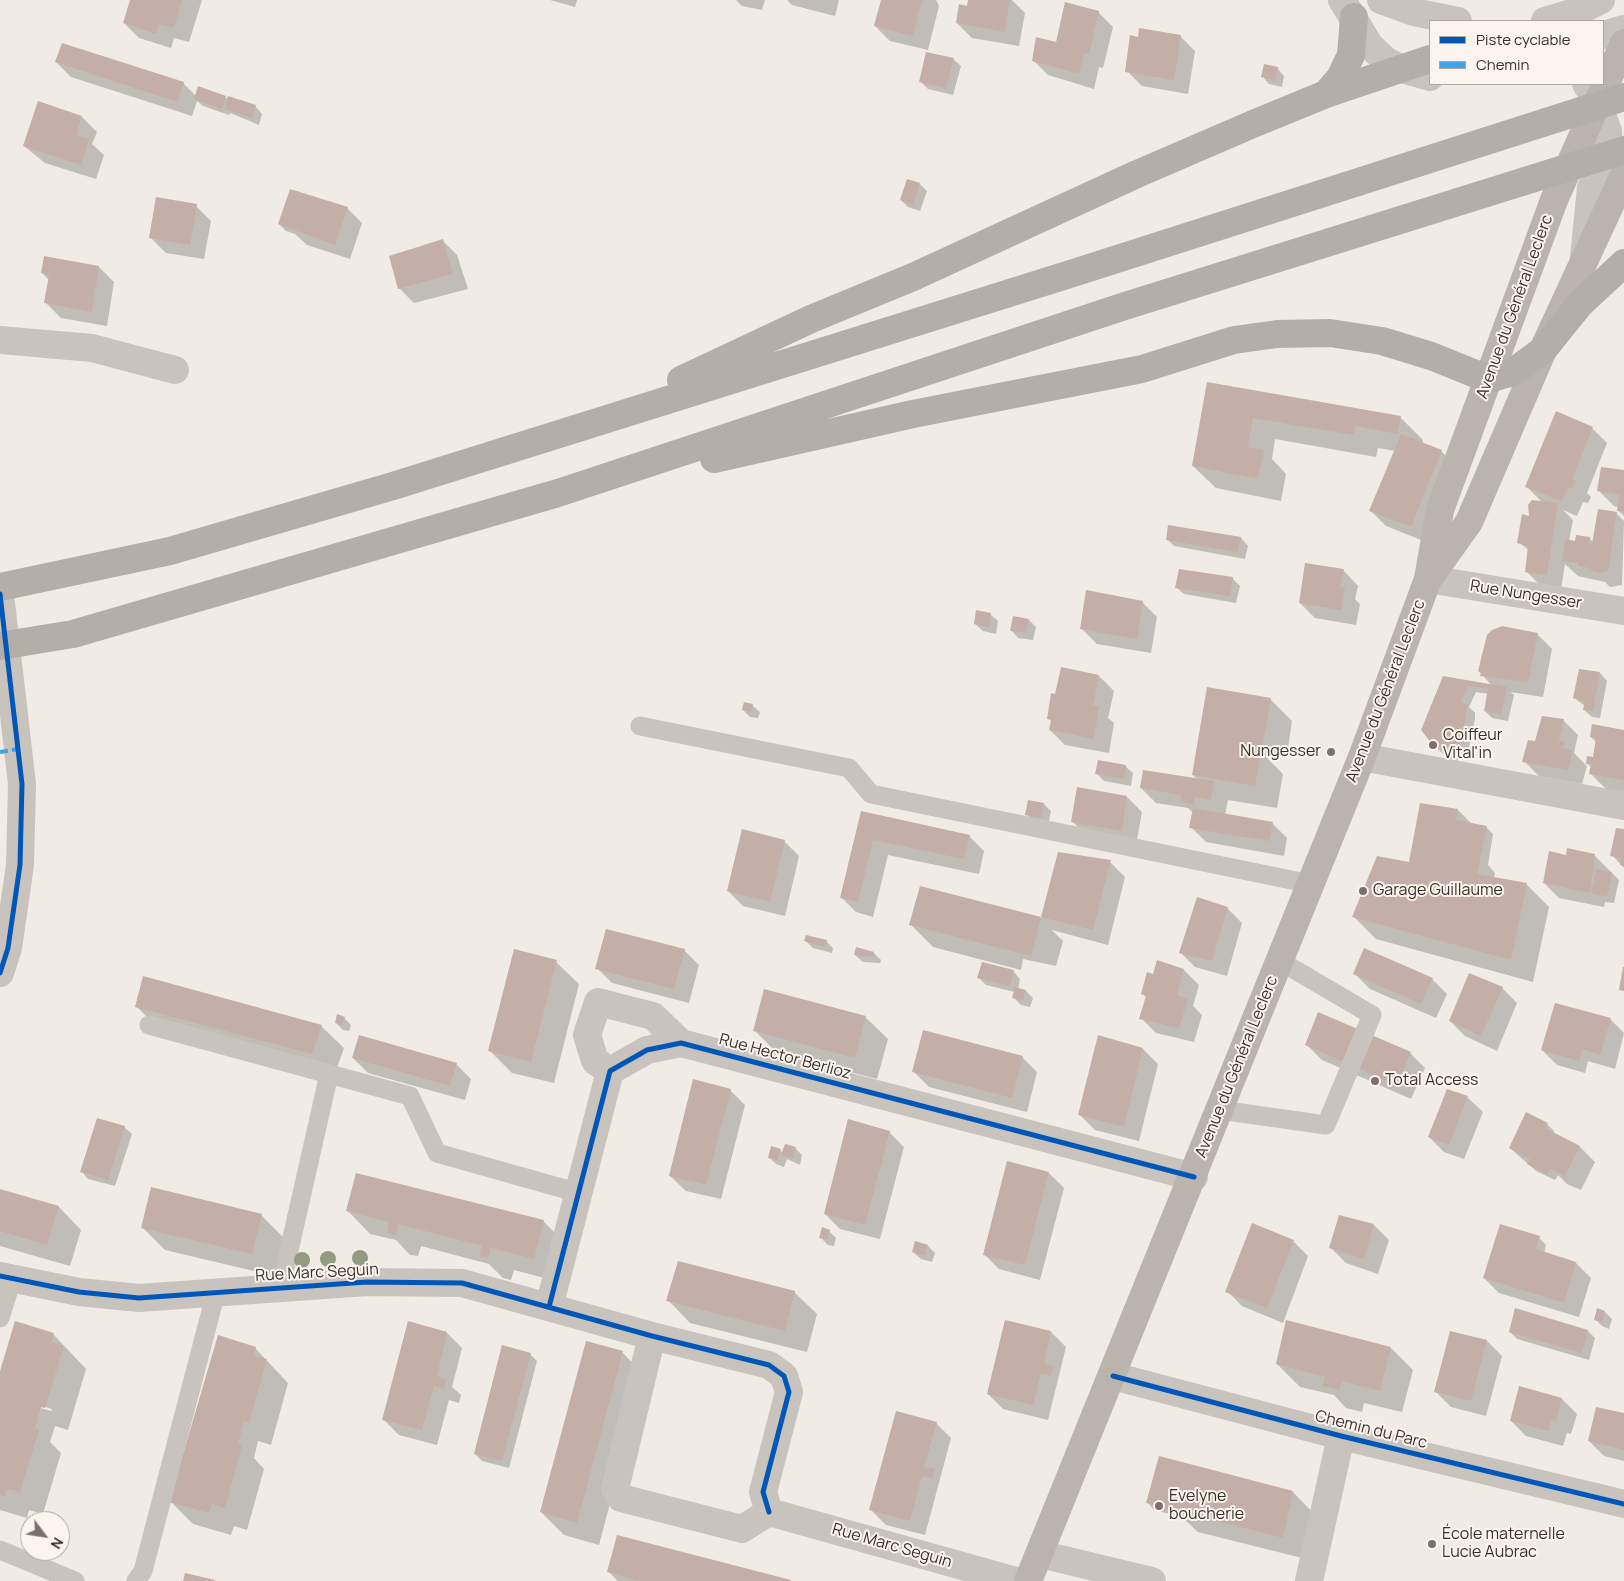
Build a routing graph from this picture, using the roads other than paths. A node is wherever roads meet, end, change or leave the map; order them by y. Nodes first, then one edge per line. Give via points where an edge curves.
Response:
1 (1381, 0) edge
2 (1601, 0) edge
3 (1348, 8) edge
4 (1453, 20) edge
5 (1548, 20) edge
6 (1624, 29) edge
7 (1604, 35) edge
8 (1429, 59) edge
9 (1402, 68) junction
10 (1429, 77) edge
11 (1608, 78) edge
12 (1589, 85) edge
13 (1326, 94) junction
14 (1624, 102) edge
15 (1624, 150) edge
16 (1623, 177) edge
17 (1584, 257) junction
18 (1624, 263) edge
19 (0, 340) edge
20 (1543, 350) junction
21 (175, 370) dead end
22 (1488, 379) junction
23 (592, 422) junction
24 (558, 494) junction
25 (1428, 579) junction
26 (0, 587) edge
27 (0, 594) edge
28 (1624, 611) edge
29 (0, 646) edge
30 (640, 726) dead end
31 (1362, 756) junction
32 (1624, 806) edge
33 (1311, 884) junction
34 (1280, 961) junction
35 (0, 973) edge
36 (149, 1025) dead end
37 (681, 1043) junction
38 (610, 1071) junction
39 (329, 1074) junction
40 (1220, 1110) junction
41 (1194, 1177) junction
42 (579, 1193) junction
43 (6, 1278) edge
44 (281, 1286) junction
45 (216, 1292) junction
46 (549, 1307) junction
47 (0, 1318) edge
48 (652, 1336) junction
49 (1113, 1376) junction
50 (1340, 1436) junction
51 (1624, 1504) edge
52 (769, 1512) junction
53 (0, 1550) edge
54 (1040, 1554) junction
55 (75, 1581) edge
56 (136, 1581) edge
57 (1016, 1581) edge
58 (1028, 1581) edge
59 (1152, 1581) edge
60 (1309, 1581) edge

1 - 4 street via 1414,12
2 - 5 street
3 - 9 street via 1370,46 1385,60
3 - 13 highway via 1352,55 1340,78
6 - 7 street
8 - 9 highway
9 - 10 street
9 - 13 highway
11 - 14 highway
11 - 17 street via 1609,144 1591,188
11 - 22 main road, Avenue du Général Leclerc via 1554,200
12 - 23 highway via 1067,275
13 - 23 highway via 1136,174 912,277 811,319
15 - 24 highway via 1125,306
16 - 17 main road, Avenue du Général Leclerc
17 - 20 main road, Avenue du Général Leclerc
18 - 20 highway via 1580,304
19 - 21 street via 92,348
20 - 22 highway via 1514,372
20 - 25 main road, Avenue du Général Leclerc via 1469,522
22 - 24 highway via 1382,341 1330,333 1277,334 1234,340 1142,369 913,414
22 - 25 main road, Avenue du Général Leclerc via 1440,510
23 - 26 highway via 393,486 180,548
24 - 29 highway via 73,634
25 - 28 street, Rue Nungesser
25 - 31 main road, Avenue du Général Leclerc
27 - 35 street via 22,784 20,865 8,948
30 - 33 lane via 849,768 871,794
31 - 32 street
31 - 33 main road, Avenue du Général Leclerc
33 - 34 main road, Avenue du Général Leclerc
34 - 40 main road, Avenue du Général Leclerc
34 - 40 lane via 1372,1015 1326,1125
36 - 39 lane
37 - 38 street, Rue Hector Berlioz via 647,1050
37 - 38 street, Rue Hector Berlioz via 653,1016 598,1002 587,1035 595,1061
37 - 41 street, Rue Hector Berlioz
38 - 42 street
39 - 42 lane via 410,1096 438,1153
39 - 44 lane
40 - 41 main road, Avenue du Général Leclerc
41 - 49 main road, Avenue du Général Leclerc
42 - 46 street
43 - 45 street, Rue Marc Seguin via 79,1292 139,1298
43 - 47 lane
44 - 45 street, Rue Marc Seguin
44 - 46 street, Rue Marc Seguin via 368,1282 462,1283
45 - 56 lane via 143,1571
46 - 48 street, Rue Marc Seguin
48 - 52 street, Rue Marc Seguin via 769,1365 784,1376 789,1392 763,1492
48 - 52 street via 615,1489 621,1498 742,1529
49 - 50 street, Chemin du Parc
49 - 54 main road, Avenue du Général Leclerc
50 - 51 street, Chemin du Parc
50 - 60 street
52 - 57 street, Rue Marc Seguin
53 - 55 lane
54 - 58 main road, Avenue du Général Leclerc
54 - 59 street

